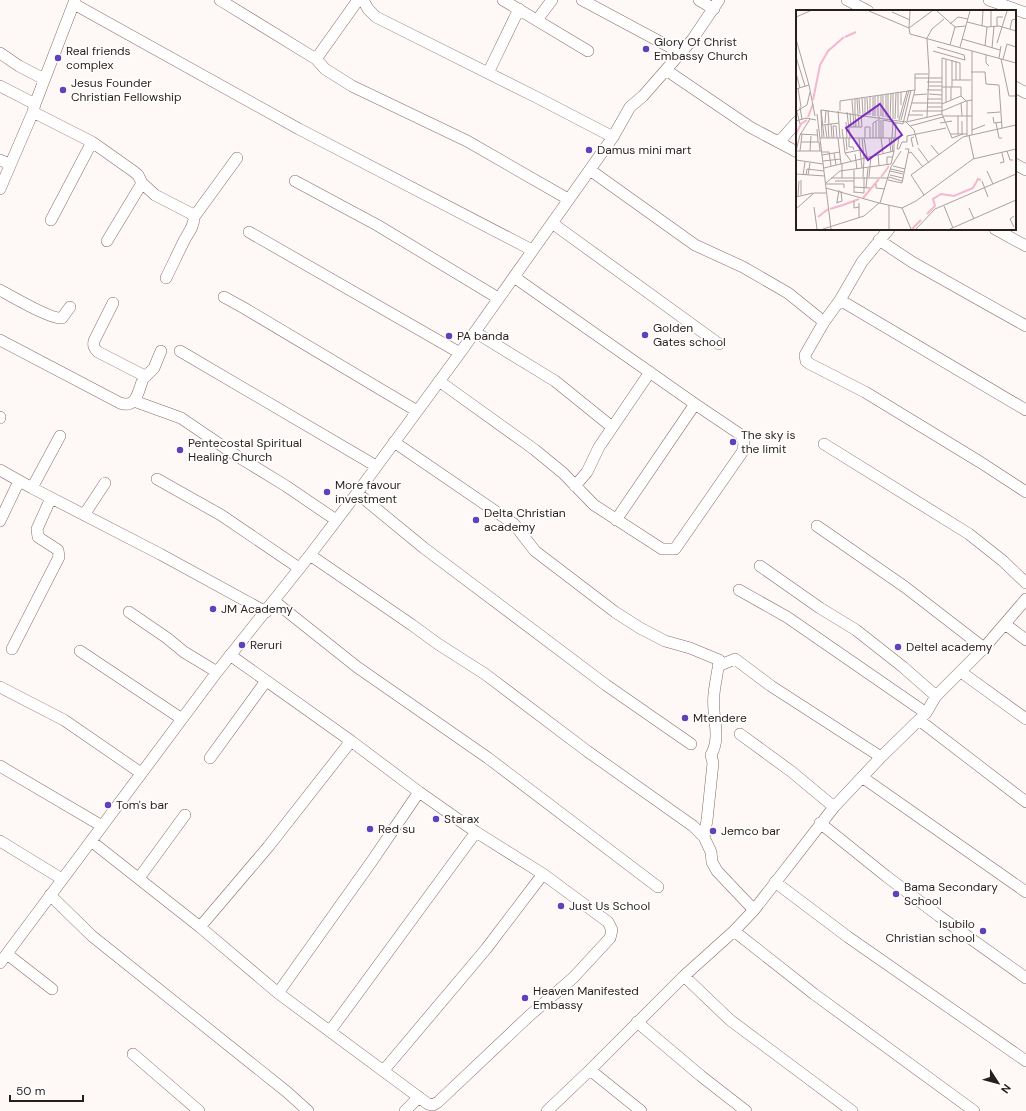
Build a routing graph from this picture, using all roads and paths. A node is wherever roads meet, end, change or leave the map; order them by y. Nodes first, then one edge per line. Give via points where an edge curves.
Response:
1 (220, 0) edge
2 (358, 0) edge
3 (364, 0) edge
4 (503, 0) edge
5 (552, 0) edge
6 (582, 0) edge
7 (699, 0) edge
8 (847, 0) edge
9 (990, 0) edge
10 (74, 2) edge
11 (717, 4) edge
12 (519, 9) junction
13 (866, 10) edge
14 (1026, 13) edge
15 (537, 20) junction
16 (588, 51) dead end
17 (0, 53) edge
18 (681, 53) junction
19 (316, 59) junction
20 (666, 70) junction
21 (488, 73) junction
22 (44, 79) junction
23 (0, 86) edge
24 (1016, 88) edge
25 (1026, 93) edge
26 (34, 108) junction
27 (796, 123) edge
28 (613, 138) junction
29 (92, 142) junction
30 (779, 142) junction
31 (796, 151) edge
32 (237, 158) dead end
33 (5, 162) edge
34 (1016, 165) edge
35 (590, 170) junction
36 (1026, 170) edge
37 (295, 181) dead end
38 (142, 183) junction
39 (0, 189) edge
40 (568, 200) junction
41 (194, 217) junction
42 (50, 220) dead end
43 (552, 223) junction
44 (888, 230) edge
45 (997, 230) edge
46 (249, 232) dead end
47 (880, 240) junction
48 (107, 241) dead end
49 (1026, 246) edge
50 (532, 250) junction
51 (514, 277) junction
52 (166, 278) dead end
53 (0, 290) edge
54 (224, 297) dead end
55 (498, 298) junction
56 (840, 300) junction
57 (113, 303) dead end
58 (70, 307) dead end
59 (824, 322) junction
60 (1026, 326) edge
61 (475, 332) junction
62 (0, 340) edge
63 (719, 344) dead end
64 (161, 351) dead end
65 (180, 351) dead end
66 (460, 353) junction
67 (650, 372) junction
68 (143, 379) junction
69 (439, 381) junction
70 (134, 401) junction
71 (695, 404) junction
72 (1026, 410) edge
73 (417, 411) junction
74 (612, 427) junction
75 (60, 436) dead end
76 (394, 442) junction
77 (824, 444) dead end
78 (376, 466) junction
79 (0, 470) edge
80 (157, 479) dead end
81 (19, 481) junction
82 (105, 483) dead end
83 (575, 486) junction
84 (32, 488) junction
85 (1026, 492) edge
86 (357, 493) junction
87 (52, 498) junction
88 (84, 516) junction
89 (336, 520) junction
90 (616, 520) junction
91 (0, 521) edge
92 (817, 526) dead end
93 (310, 555) junction
94 (760, 566) dead end
95 (299, 568) junction
96 (1026, 583) edge
97 (739, 590) dead end
98 (1026, 599) edge
99 (274, 602) junction
100 (129, 612) dead end
101 (266, 612) junction
102 (1005, 624) junction
103 (1026, 640) edge
104 (984, 648) junction
105 (12, 649) dead end
106 (80, 651) dead end
107 (230, 655) junction
108 (718, 666) junction
109 (217, 672) junction
110 (961, 672) junction
111 (266, 681) junction
112 (0, 687) edge
113 (936, 696) junction
114 (923, 717) junction
115 (182, 719) junction
116 (1026, 720) edge
117 (740, 734) dead end
118 (351, 741) junction
119 (691, 744) dead end
120 (881, 757) junction
121 (210, 758) dead end
122 (0, 766) edge
123 (141, 773) junction
124 (862, 777) junction
125 (419, 792) junction
126 (1026, 802) edge
127 (834, 807) junction
128 (185, 814) dead end
129 (820, 823) junction
130 (102, 826) junction
131 (476, 832) junction
132 (704, 837) junction
133 (0, 841) edge
134 (91, 841) junction
135 (542, 874) junction
136 (139, 878) junction
137 (62, 879) junction
138 (775, 882) junction
139 (658, 887) dead end
140 (1026, 892) edge
141 (50, 895) junction
142 (754, 910) junction
143 (200, 927) junction
144 (734, 931) junction
145 (3, 959) edge
146 (684, 976) junction
147 (1026, 978) edge
148 (52, 989) dead end
149 (278, 992) junction
150 (637, 1022) junction
151 (330, 1031) junction
152 (133, 1054) dead end
153 (1026, 1061) edge
154 (384, 1070) junction
155 (590, 1070) junction
156 (419, 1097) junction
157 (199, 1111) edge
158 (308, 1111) edge
159 (405, 1111) edge
160 (548, 1111) edge
161 (641, 1111) edge
162 (746, 1111) edge
163 (852, 1111) edge
164 (974, 1111) edge

1 - 19 street
2 - 19 street
3 - 21 street via 376,17
4 - 12 street
5 - 15 street
6 - 18 street
7 - 11 street
8 - 13 street
9 - 14 street
10 - 22 street
10 - 50 street via 299,129
11 - 18 street
12 - 15 street
12 - 21 street
15 - 16 street
17 - 22 street
18 - 20 street
19 - 40 street via 324,69 352,86 467,141
20 - 28 street via 630,107
20 - 30 street via 750,127
21 - 28 street
22 - 26 street
23 - 26 street
24 - 25 street
26 - 29 street
26 - 33 street
27 - 30 street
28 - 35 street
29 - 38 street via 138,175
29 - 42 street
30 - 31 street
32 - 41 street
33 - 39 street
34 - 36 street
35 - 40 street
35 - 59 street via 695,245 788,293
37 - 55 street via 390,232
38 - 41 street via 155,195
38 - 48 street
40 - 43 street
41 - 52 street via 192,228
43 - 50 street
43 - 63 street
44 - 47 street
45 - 49 street
46 - 66 street
47 - 56 street via 862,262
47 - 60 street via 912,262
50 - 51 street
51 - 55 street
51 - 67 street
53 - 58 street via 55,318 62,318
54 - 73 street
55 - 61 street
56 - 59 street
56 - 72 street
57 - 68 street via 94,341 95,349 141,374
59 - 85 street via 805,355 806,361 865,392
61 - 66 street
61 - 74 street via 555,381
62 - 70 street via 120,403 128,405
64 - 68 street via 154,368
65 - 78 street
66 - 69 street
67 - 71 street
67 - 74 street
68 - 70 street
69 - 73 street
69 - 83 street via 535,450
70 - 89 street via 181,418
71 - 90 street
71 - 90 street via 741,435 743,451 675,549 662,549
73 - 76 street
74 - 83 street
75 - 84 street
76 - 78 street
76 - 108 street via 514,524 535,552 615,612 665,641 719,660
77 - 96 street via 969,534
78 - 86 street
79 - 81 street
80 - 95 street via 221,515
81 - 84 street
81 - 91 street
82 - 88 street
83 - 90 street via 594,505
84 - 87 street
86 - 89 street
86 - 119 street via 424,548 600,680
87 - 88 street
87 - 105 street via 37,529 38,537 58,550 59,557
88 - 101 street
89 - 93 street
92 - 104 street via 905,587
93 - 95 street
93 - 132 street via 485,674 693,826
94 - 113 street via 856,630
95 - 99 street
97 - 114 street via 787,617
98 - 102 street
99 - 101 street
99 - 139 street via 357,667 488,758
100 - 109 street via 184,652
101 - 107 street
102 - 103 street
102 - 104 street
104 - 110 street
106 - 115 street
107 - 109 street
107 - 111 street
108 - 120 street via 735,659 771,686
108 - 132 street via 713,695 715,749 711,755 713,763
109 - 115 street
110 - 113 street
110 - 116 street
111 - 118 street
111 - 121 street
112 - 123 street via 64,720
113 - 114 street
114 - 120 street
114 - 126 street
115 - 123 street
117 - 127 street
118 - 125 street
118 - 143 street via 268,847
120 - 124 street
122 - 130 street
123 - 130 street
124 - 127 street
124 - 140 street
125 - 131 street
125 - 149 street
127 - 129 street
128 - 136 street
129 - 138 street
129 - 147 street via 915,899
130 - 134 street
131 - 135 street
131 - 151 street
132 - 142 street via 717,872
133 - 137 street
134 - 136 street
134 - 137 street
135 - 154 street via 486,948
135 - 156 street via 608,922 612,930 610,938 573,978 438,1102 428,1104
136 - 143 street
137 - 141 street
138 - 142 street
138 - 153 street via 848,937
141 - 145 street
141 - 158 street via 92,936
142 - 144 street
143 - 149 street
144 - 146 street
144 - 164 street via 814,994
145 - 148 street
146 - 150 street
146 - 163 street via 730,1020
149 - 151 street
150 - 155 street
150 - 162 street
151 - 154 street
152 - 157 street
154 - 156 street
155 - 160 street
155 - 161 street
156 - 159 street

